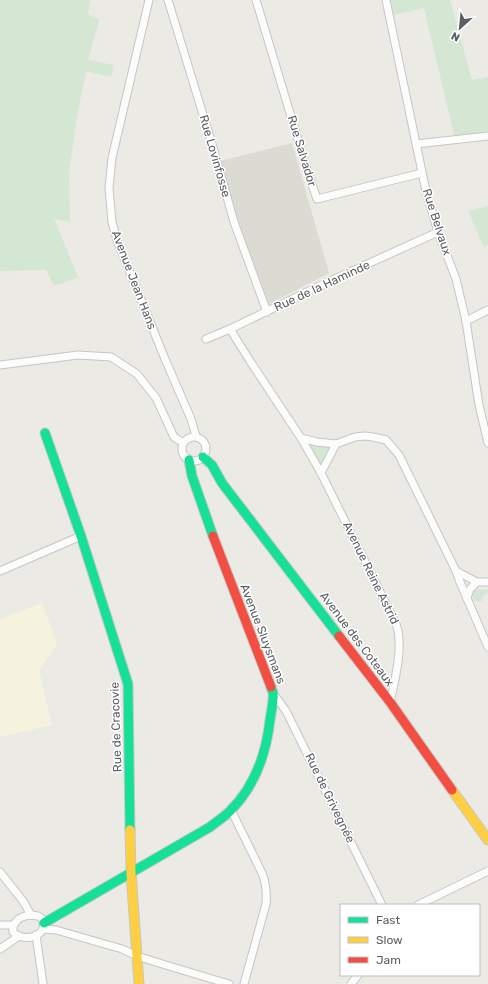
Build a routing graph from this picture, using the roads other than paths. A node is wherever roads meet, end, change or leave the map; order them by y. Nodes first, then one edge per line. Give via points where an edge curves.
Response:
1 (149, 0) edge
2 (168, 0) edge
3 (256, 0) edge
4 (386, 0) edge
5 (488, 136) edge
6 (416, 144) junction
7 (422, 173) junction
8 (438, 232) junction
9 (488, 310) edge
10 (267, 312) junction
11 (466, 321) junction
12 (230, 329) junction
13 (206, 339) dead end
14 (0, 365) edge
15 (45, 433) dead end
16 (196, 436) junction
17 (301, 438) junction
18 (182, 443) junction
19 (488, 443) edge
20 (336, 444) junction
21 (204, 457) junction
22 (190, 460) junction
23 (321, 473) junction
24 (81, 536) junction
25 (0, 571) edge
26 (456, 571) junction
27 (477, 582) junction
28 (488, 582) edge
29 (467, 598) junction
30 (488, 647) edge
31 (272, 693) junction
32 (390, 702) junction
33 (230, 810) junction
34 (488, 840) edge
35 (488, 871) edge
36 (0, 872) edge
37 (131, 874) junction
38 (382, 904) edge
39 (420, 904) edge
40 (31, 915) junction
41 (0, 925) edge
42 (13, 925) junction
43 (43, 926) junction
44 (36, 935) junction
45 (19, 936) junction
46 (0, 949) edge
47 (137, 956) junction
48 (357, 976) edge
49 (43, 984) edge
50 (139, 984) edge
51 (229, 984) edge
52 (244, 984) edge
53 (351, 984) edge

1 - 16 street, Avenue Jean Hans via 112,158 110,208 117,240
2 - 10 street, Rue Lovinfosse via 234,222
3 - 7 street, Rue Salvador via 317,199
4 - 6 street, Rue Belvaux
5 - 6 street
6 - 7 street, Rue Belvaux
7 - 8 street, Rue Belvaux
8 - 10 street, Rue de la Haminde
8 - 11 street, Rue Belvaux via 456,279
9 - 11 street
10 - 12 street, Rue de la Haminde
11 - 19 street, Rue Belvaux via 479,406
12 - 13 street, Rue de la Haminde
12 - 17 street, Avenue Reine Astrid
14 - 18 street via 78,355 111,357 137,374 156,398 174,437
15 - 24 street, Rue de Cracovie
16 - 18 street via 191,436
16 - 21 street via 202,439 206,446
17 - 20 street
17 - 23 street, Avenue Reine Astrid
18 - 22 street via 184,457
20 - 23 street
20 - 26 street via 355,436 386,440 399,455
21 - 22 street via 200,460
21 - 32 street, Avenue des Coteaux
22 - 31 street, Avenue Sluysmans via 192,476
23 - 32 street, Avenue Reine Astrid via 399,631 396,678
24 - 25 street
24 - 37 street, Rue de Cracovie via 128,684
26 - 27 street
26 - 29 street
27 - 28 street
27 - 29 street via 470,588
29 - 30 street
31 - 33 street, Avenue Sluysmans via 271,714 262,759 246,790
31 - 38 street, Rue de Grivegnée via 286,711
32 - 34 street, Avenue des Coteaux
33 - 37 street, Avenue Sluysmans via 210,827
33 - 52 street via 262,873 267,896
35 - 39 street
36 - 40 street
37 - 43 street, Avenue Sluysmans
37 - 47 street, Rue de Cracovie
40 - 42 street via 24,916
40 - 43 street via 43,919
41 - 42 street
42 - 45 street via 13,932
43 - 44 street
43 - 47 street via 122,949
44 - 45 street via 29,938
44 - 49 street
45 - 46 street
47 - 50 street, Rue de Cracovie
47 - 51 street
48 - 53 street

